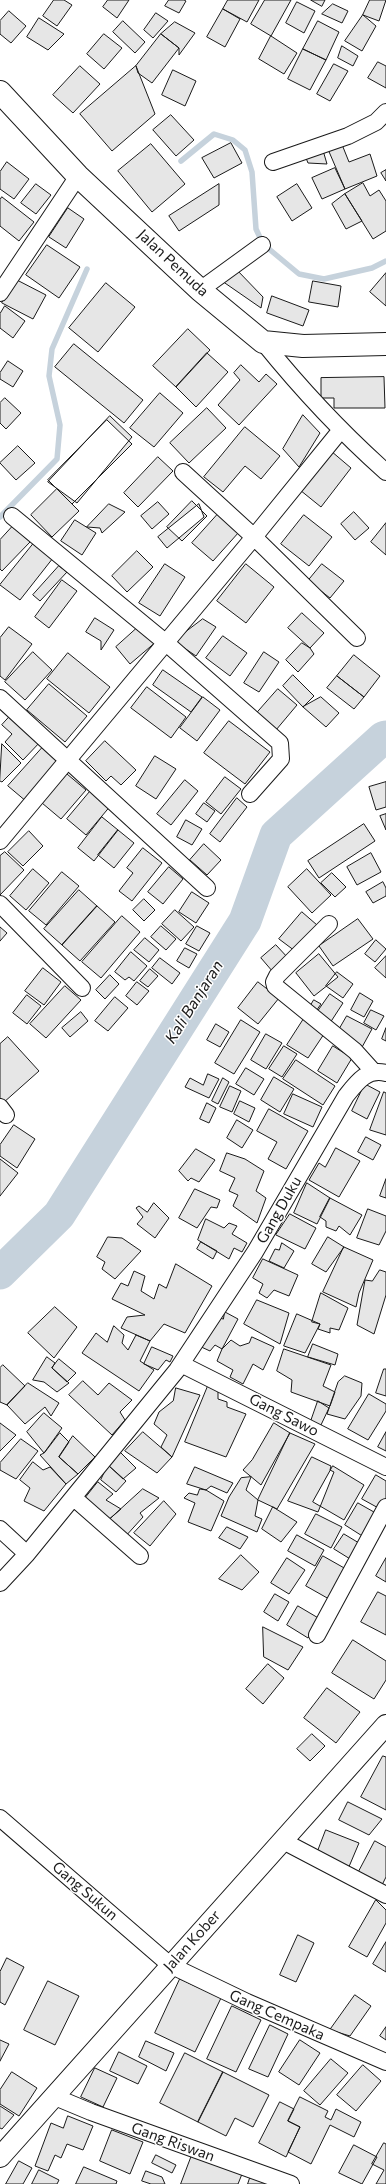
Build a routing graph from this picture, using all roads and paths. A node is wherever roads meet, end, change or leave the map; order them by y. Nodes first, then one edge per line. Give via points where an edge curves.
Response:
1 (0, 92) edge
2 (386, 112) edge
3 (273, 162) dead end
4 (78, 176) junction
5 (262, 246) dead end
6 (200, 290) junction
7 (0, 293) edge
8 (263, 342) junction
9 (386, 344) edge
10 (340, 430) junction
11 (183, 472) dead end
12 (386, 472) edge
13 (12, 516) dead end
14 (254, 537) junction
15 (357, 638) dead end
16 (165, 642) junction
17 (0, 698) edge
18 (69, 759) junction
19 (250, 794) dead end
20 (0, 842) edge
21 (207, 888) dead end
22 (0, 904) edge
23 (329, 924) dead end
24 (82, 988) dead end
25 (380, 1072) edge
26 (181, 1364) junction
27 (386, 1467) edge
28 (74, 1498) junction
29 (386, 1507) edge
30 (0, 1529) edge
31 (28, 1554) junction
32 (140, 1556) dead end
33 (0, 1583) edge
34 (316, 1635) dead end
35 (383, 1733) edge
36 (0, 1818) edge
37 (283, 1841) junction
38 (386, 1895) edge
39 (170, 1965) junction
40 (386, 2062) edge
41 (55, 2097) junction
42 (0, 2157) edge
43 (248, 2177) edge
44 (292, 2184) edge

1 - 4 main road, Jalan Pemuda
2 - 3 street via 376,122 348,136
4 - 6 main road, Jalan Pemuda
4 - 7 street
5 - 6 street
6 - 8 main road, Jalan Pemuda
8 - 9 main road via 303,346
8 - 10 street
10 - 12 street
10 - 14 street
11 - 14 street
13 - 16 street
14 - 15 street
14 - 16 street
16 - 18 street
16 - 19 street via 280,743 280,759
17 - 18 street
18 - 20 street
18 - 21 street
22 - 24 street
23 - 25 street via 277,976 275,986
25 - 26 street, Gang Duku via 359,1079 346,1096 255,1252
26 - 27 street, Gang Sawo
26 - 28 street, Gang Duku
28 - 31 street, Gang Duku
28 - 32 street
29 - 34 street
30 - 31 street
31 - 33 street, Gang Duku
35 - 37 street, Jalan Kober
36 - 39 street, Gang Sukun
37 - 38 street
37 - 39 street, Jalan Kober
39 - 40 street, Gang Cempaka via 247,2002
39 - 41 street, Jalan Kober
41 - 42 street, Jalan Kober
41 - 43 street, Gang Riswan
43 - 44 street, Gang Riswan

